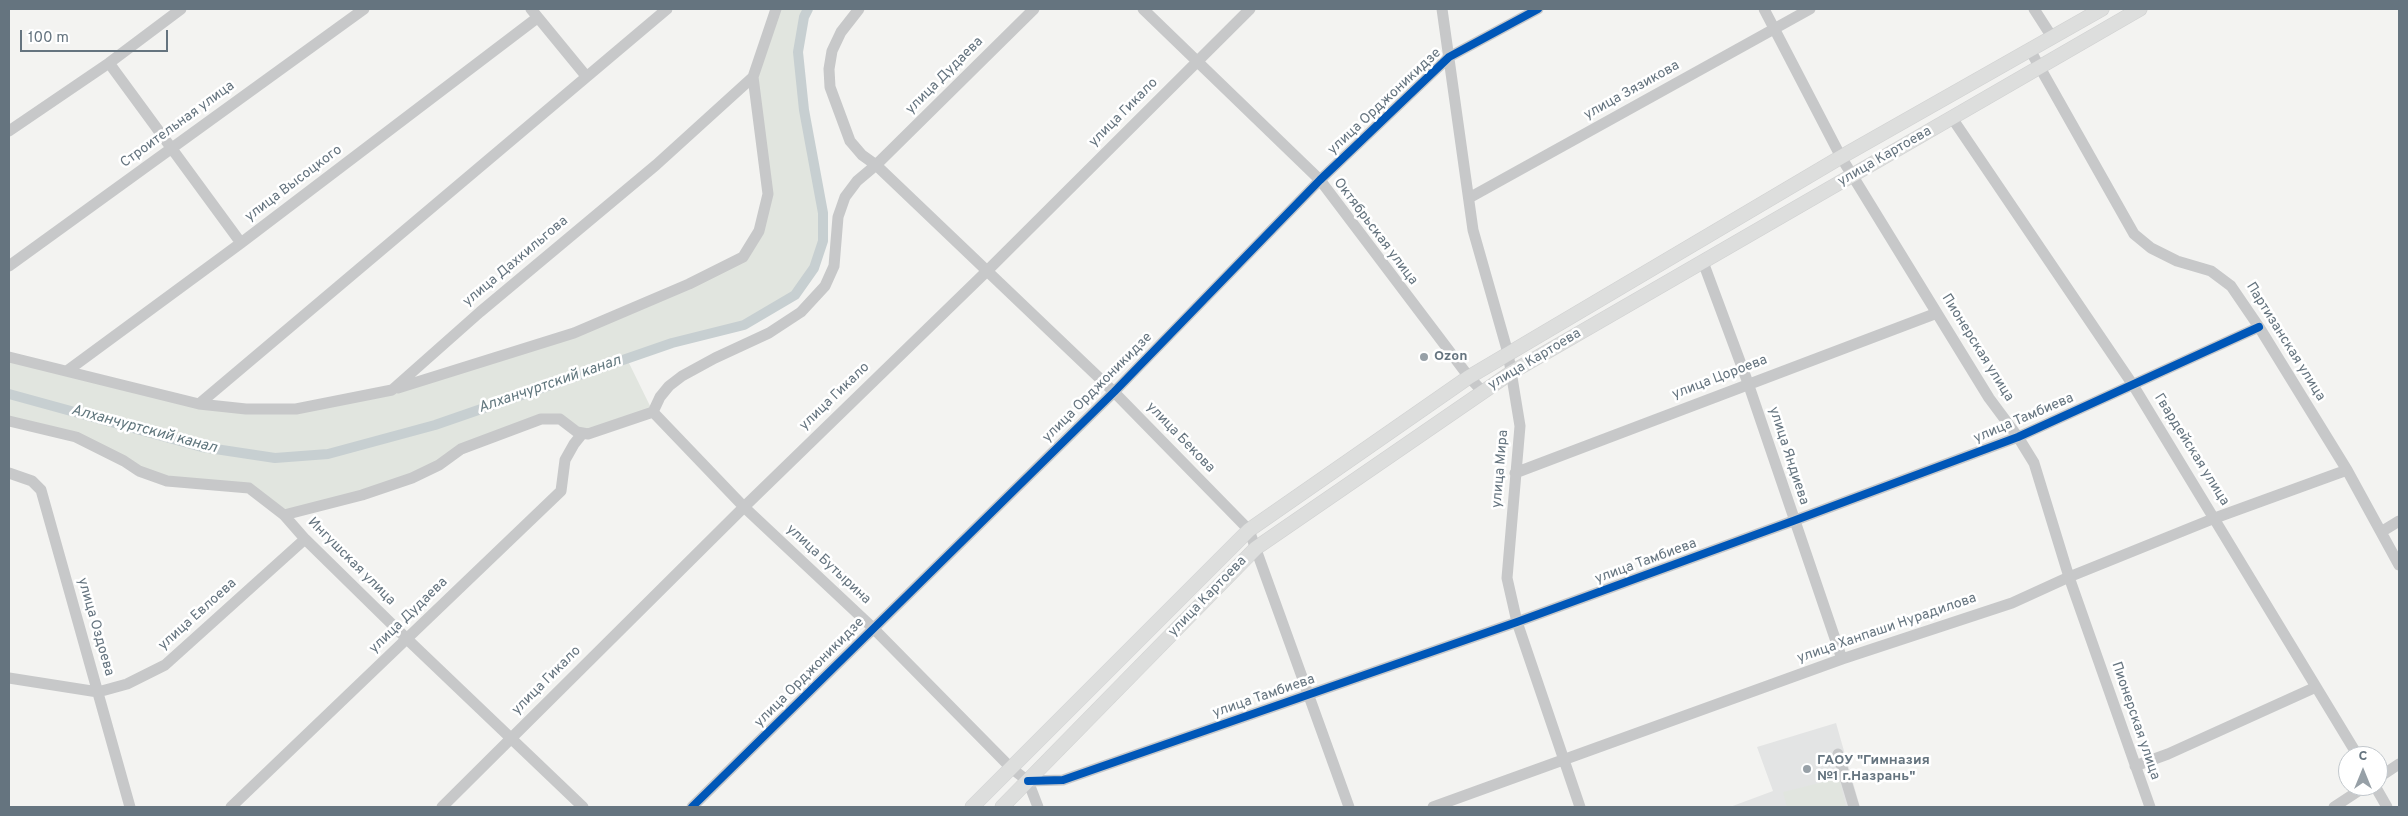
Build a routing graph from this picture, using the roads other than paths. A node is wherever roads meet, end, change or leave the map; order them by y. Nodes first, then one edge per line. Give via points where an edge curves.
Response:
1 (181, 9) edge
2 (364, 9) edge
3 (668, 9) edge
4 (776, 9) edge
5 (859, 9) edge
6 (1034, 9) edge
7 (1143, 9) edge
8 (1250, 9) edge
9 (1442, 9) edge
10 (1538, 9) edge
11 (1764, 9) edge
12 (1810, 9) edge
13 (2034, 9) edge
14 (2102, 9) edge
15 (2140, 9) edge
16 (534, 13) edge
17 (1775, 29) junction
18 (2052, 37) junction
19 (2030, 50) junction
20 (1449, 57) junction
21 (1197, 61) junction
22 (109, 64) junction
23 (2040, 67) junction
24 (586, 76) junction
25 (753, 77) junction
26 (1952, 118) junction
27 (9, 132) edge
28 (171, 149) junction
29 (1841, 157) junction
30 (876, 165) junction
31 (1853, 175) junction
32 (1320, 180) junction
33 (1469, 198) junction
34 (241, 243) junction
35 (1703, 262) junction
36 (9, 266) edge
37 (988, 270) junction
38 (1937, 312) junction
39 (2259, 327) junction
40 (1508, 353) junction
41 (9, 357) edge
42 (67, 371) junction
43 (1512, 372) junction
44 (1469, 377) junction
45 (1748, 383) junction
46 (2133, 385) junction
47 (392, 390) junction
48 (1114, 392) junction
49 (1483, 392) junction
50 (199, 404) junction
51 (653, 412) junction
52 (9, 421) edge
53 (582, 434) junction
54 (2018, 438) junction
55 (2347, 470) junction
56 (9, 473) edge
57 (1515, 473) junction
58 (744, 507) junction
59 (284, 515) junction
60 (2215, 518) junction
61 (1793, 521) junction
62 (2399, 521) edge
63 (1249, 530) junction
64 (2381, 532) junction
65 (305, 539) junction
66 (1256, 548) junction
67 (2399, 564) edge
68 (2069, 577) junction
69 (1517, 622) junction
70 (873, 628) junction
71 (407, 639) junction
72 (1842, 659) junction
73 (9, 678) edge
74 (2316, 687) junction
75 (98, 692) junction
76 (1308, 695) junction
77 (512, 737) junction
78 (2352, 746) edge
79 (1838, 754) dead end
80 (1564, 758) junction
81 (2399, 764) edge
82 (2135, 766) junction
83 (1011, 768) junction
84 (2388, 771) edge
85 (1028, 781) junction
86 (2351, 796) edge
87 (2381, 796) edge
88 (130, 807) edge
89 (232, 807) edge
90 (442, 807) edge
91 (583, 807) edge
92 (692, 807) edge
93 (972, 807) edge
94 (1002, 807) edge
95 (1038, 807) edge
96 (1349, 807) edge
97 (1433, 807) edge
98 (1580, 807) edge
99 (1854, 807) edge
100 (2150, 807) edge
101 (2334, 807) edge
102 (2387, 807) edge

1 - 22 street
2 - 28 street, Строительная улица
3 - 24 street
4 - 25 street, улица Дахкильгова
5 - 30 street, улица Бекова via 841,32 832,51 830,87 850,141
6 - 30 street, улица Дудаева
7 - 21 street, Октябрьская улица
8 - 21 street, улица Гикало
9 - 20 street, улица Мира
10 - 20 street, улица Орджоникидзе
11 - 17 street, Пионерская улица
12 - 17 street, улица Зязикова
13 - 18 street
14 - 18 main road, улица Картоева
15 - 23 main road, улица Картоева
16 - 24 street
16 - 34 street, улица Высоцкого
17 - 29 street, Пионерская улица
17 - 33 street, улица Зязикова
18 - 19 main road, улица Картоева
19 - 23 street, Партизанская улица
19 - 29 main road, улица Картоева
20 - 32 street, улица Орджоникидзе
20 - 33 street, улица Мира
21 - 32 street, Октябрьская улица
21 - 37 street, улица Гикало
22 - 27 street
22 - 28 street
23 - 26 main road, улица Картоева
23 - 39 street, Партизанская улица via 2134,234 2151,248 2177,261 2218,276 2231,286
24 - 50 street
25 - 47 street, улица Дахкильгова via 656,165
25 - 47 street via 768,194 759,231 743,257 574,333
26 - 31 main road, улица Картоева
26 - 46 street, Гвардейская улица
28 - 34 street
28 - 36 street, Строительная улица
29 - 31 street, Пионерская улица
29 - 40 main road, улица Картоева
30 - 37 street, улица Бекова
30 - 51 street, улица Дудаева via 845,197 838,217 834,266 825,286 801,312 769,334 682,376 665,391
31 - 35 main road, улица Картоева
31 - 38 street, Пионерская улица
32 - 44 street, Октябрьская улица
32 - 48 street, улица Орджоникидзе
33 - 40 street, улица Мира via 1473,230
34 - 42 street, улица Высоцкого
35 - 43 main road, улица Картоева
35 - 45 street, улица Яндиева
37 - 48 street, улица Бекова
37 - 58 street, улица Гикало
38 - 45 street, улица Цороева
38 - 54 street, Пионерская улица via 1988,398
39 - 46 street, улица Тамбиева
39 - 55 street, Партизанская улица
40 - 43 street, улица Мира
40 - 44 main road, улица Картоева
41 - 42 street
42 - 50 street
43 - 49 main road, улица Картоева
43 - 57 street, улица Мира via 1520,426
44 - 49 street, Октябрьская улица
44 - 63 main road, улица Картоева
45 - 57 street, улица Цороева
45 - 61 street, улица Яндиева
46 - 54 street, улица Тамбиева
46 - 60 street, Гвардейская улица
47 - 50 street via 296,409 246,409
48 - 63 street, улица Бекова
48 - 70 street, улица Орджоникидзе
49 - 66 main road, улица Картоева
51 - 53 street
51 - 58 street, улица Бутырина
52 - 59 street, Ингушская улица via 76,437 139,471 167,481 249,488
53 - 59 street via 560,419 541,419 462,449 412,478
53 - 71 street, улица Дудаева via 565,460 561,491
54 - 61 street, улица Тамбиева
54 - 68 street, Пионерская улица via 2034,463
55 - 60 street, улица Ханпаши Нурадилова
55 - 64 street, Партизанская улица
56 - 75 street, улица Оздоева via 32,481 41,490
57 - 69 street, улица Мира via 1507,578
58 - 70 street, улица Бутырина
58 - 77 street, улица Гикало
59 - 65 street, Ингушская улица
60 - 68 street, улица Ханпаши Нурадилова
60 - 74 street, Гвардейская улица
61 - 69 street, улица Тамбиева
61 - 72 street, улица Яндиева
62 - 64 street
63 - 66 street, улица Бекова
63 - 83 main road, улица Картоева
64 - 67 street, Партизанская улица
65 - 71 street, Ингушская улица
65 - 75 street, улица Евлоева via 165,665 127,684
66 - 76 street, улица Бекова
66 - 85 main road, улица Картоева
68 - 72 street, улица Ханпаши Нурадилова via 2012,603
68 - 82 street, Пионерская улица
69 - 76 street, улица Тамбиева
69 - 80 street, улица Мира
70 - 83 street, улица Бутырина
70 - 92 street, улица Орджоникидзе
71 - 77 street, Ингушская улица
71 - 89 street, улица Дудаева
72 - 80 street, улица Ханпаши Нурадилова
73 - 75 street
74 - 78 street, Гвардейская улица
74 - 82 street
75 - 88 street, улица Оздоева
76 - 85 street, улица Тамбиева via 1063,780
76 - 96 street, улица Бекова
77 - 90 street, улица Гикало
77 - 91 street, Ингушская улица
79 - 99 street
80 - 97 street, улица Ханпаши Нурадилова
80 - 98 street, улица Мира
81 - 84 street
82 - 100 street, Пионерская улица
83 - 85 street, улица Бутырина
83 - 93 main road, улица Картоева
85 - 94 main road, улица Картоева
85 - 95 street
86 - 101 street
87 - 102 street

